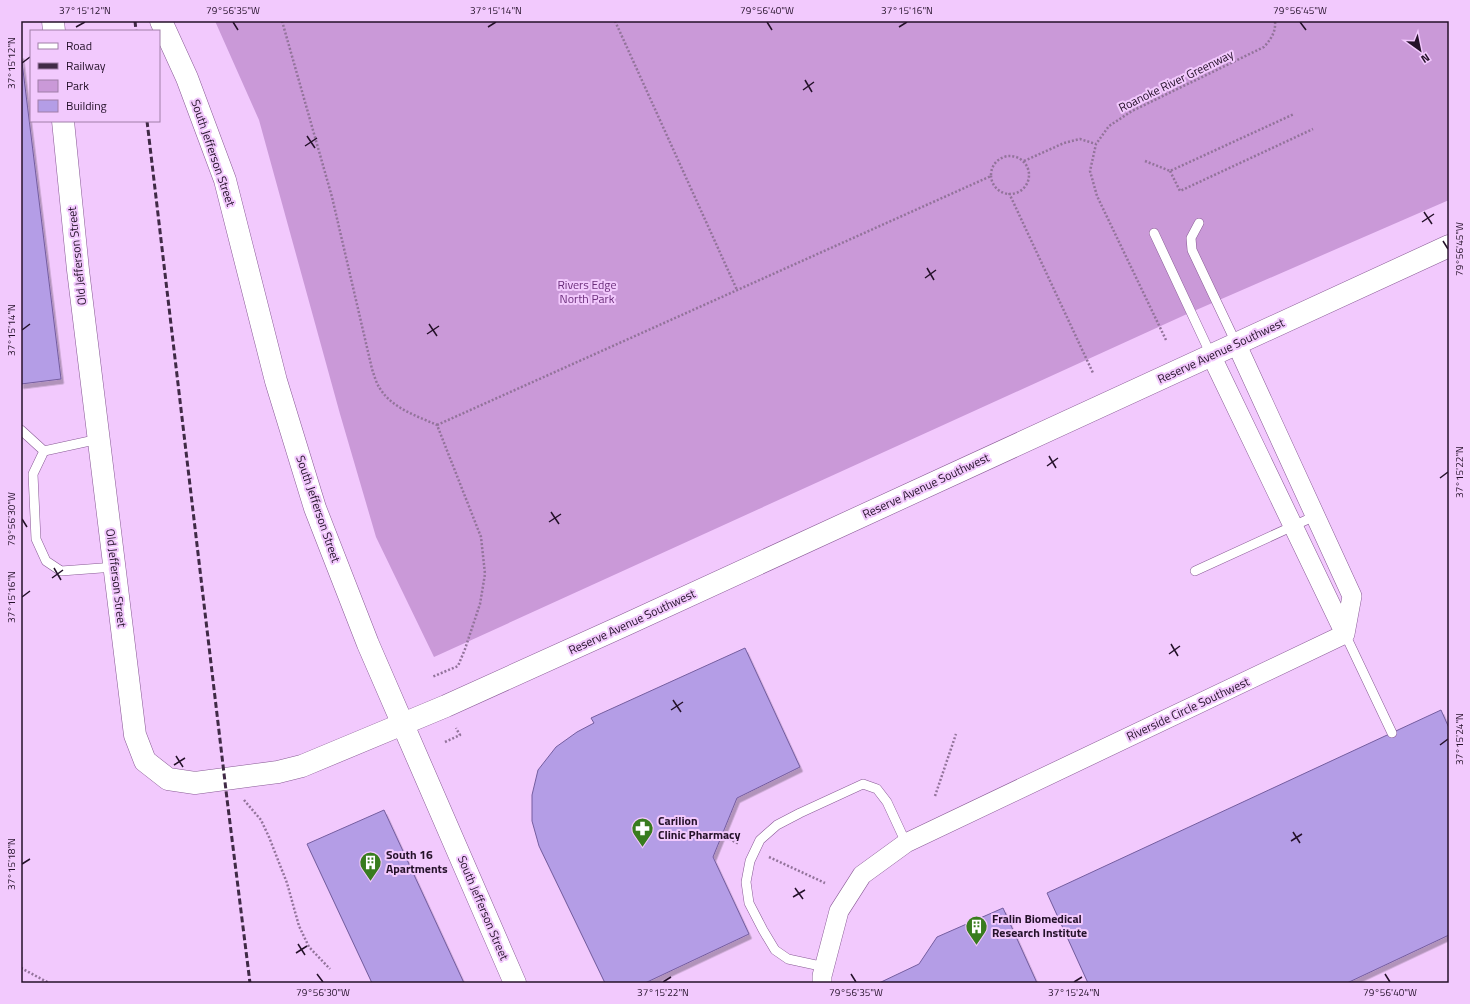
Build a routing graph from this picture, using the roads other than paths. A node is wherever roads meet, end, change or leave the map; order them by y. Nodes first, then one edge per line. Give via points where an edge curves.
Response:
1 (161, 21) edge
2 (63, 122) edge
3 (1199, 223) dead end
4 (1154, 233) dead end
5 (1449, 246) edge
6 (1236, 344) junction
7 (1211, 355) junction
8 (21, 430) edge
9 (99, 439) junction
10 (44, 451) junction
11 (1315, 516) junction
12 (1293, 526) junction
13 (115, 567) junction
14 (1196, 571) dead end
15 (1345, 634) junction
16 (403, 724) junction
17 (1392, 733) dead end
18 (906, 843) junction
19 (823, 975) edge
20 (515, 983) edge

1 - 16 main road, South Jefferson Street via 187,78 225,180 276,381 313,501 368,644
2 - 9 main road, Old Jefferson Street
3 - 6 lane via 1191,238 1192,250
4 - 7 lane
5 - 6 main road, Reserve Avenue Southwest
6 - 7 main road, Reserve Avenue Southwest
6 - 11 street
7 - 12 street
7 - 16 main road, Reserve Avenue Southwest via 625,625
8 - 10 lane
9 - 10 lane
9 - 13 main road, Old Jefferson Street
10 - 13 lane via 33,474 36,539 46,561 61,571
11 - 12 lane
11 - 15 street via 1352,596
12 - 14 lane
12 - 15 street
13 - 16 main road, Old Jefferson Street via 135,735 145,761 168,779 195,782 278,772 302,766
15 - 17 lane
15 - 18 street, Riverside Circle Southwest
16 - 20 main road, South Jefferson Street
18 - 19 street, Riverside Circle Southwest via 862,875 839,911
18 - 19 lane via 887,802 877,789 864,784 777,825 760,840 750,861 746,882 749,903 775,950

